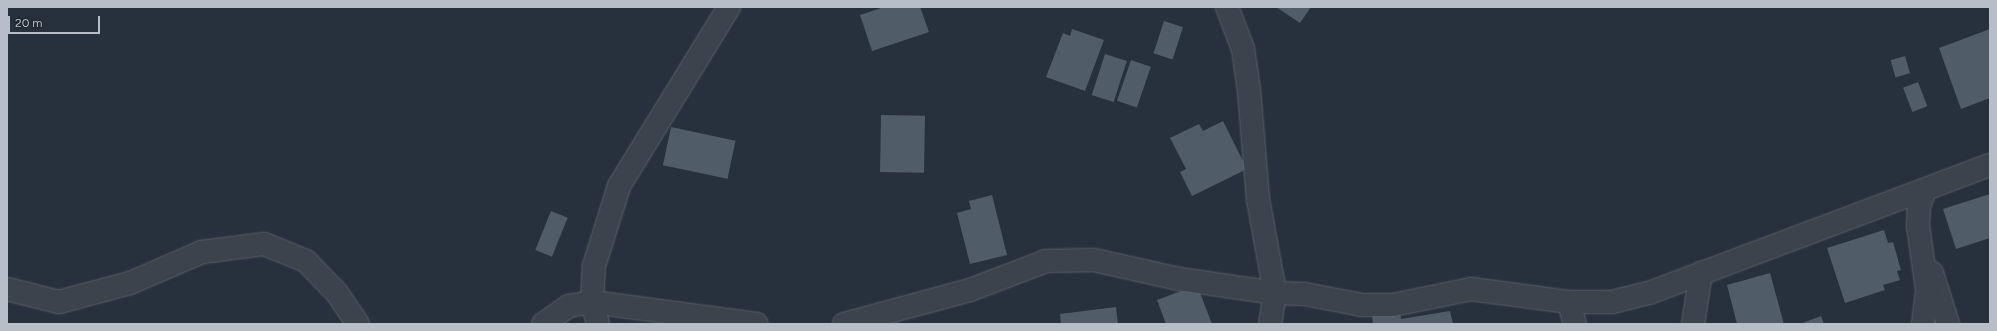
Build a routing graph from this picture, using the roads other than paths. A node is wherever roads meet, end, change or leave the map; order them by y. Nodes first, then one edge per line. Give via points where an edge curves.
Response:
1 (729, 7) edge
2 (1227, 7) edge
3 (1990, 165) edge
4 (1925, 190) junction
5 (1918, 226) junction
6 (1701, 273) junction
7 (7, 289) edge
8 (1275, 293) junction
9 (592, 302) junction
10 (1569, 302) junction
11 (1925, 322) edge
12 (358, 324) edge
13 (543, 324) edge
14 (598, 324) edge
15 (757, 324) edge
16 (844, 324) edge
17 (1270, 324) edge
18 (1575, 324) edge
19 (1693, 324) edge
20 (1948, 324) edge

1 - 9 street via 619,186 594,266
2 - 8 street via 1243,49 1258,199
3 - 4 street
4 - 5 street via 1919,206
4 - 6 street
5 - 11 street via 1927,289
5 - 20 street
6 - 10 street via 1649,293 1612,302
6 - 19 street
7 - 12 street via 59,302 130,284 202,252 264,244 306,261 337,293
8 - 10 street via 1304,294 1362,305 1393,305 1471,289
8 - 16 street via 1179,279 1094,260 1046,261 970,290
8 - 17 street
9 - 13 street via 569,306
9 - 14 street
9 - 15 street
10 - 18 street

